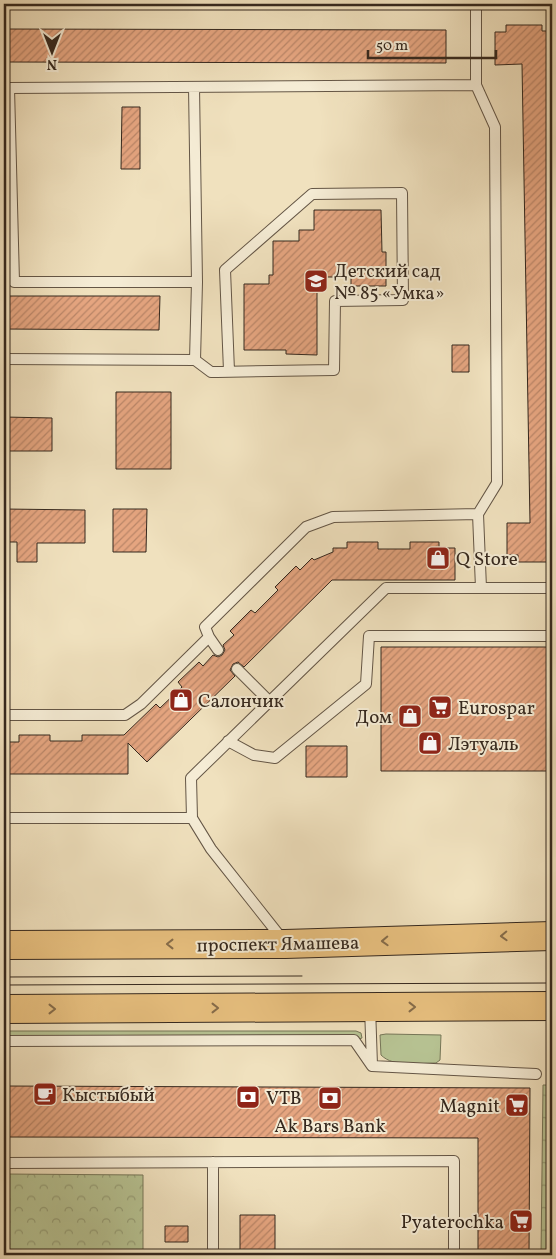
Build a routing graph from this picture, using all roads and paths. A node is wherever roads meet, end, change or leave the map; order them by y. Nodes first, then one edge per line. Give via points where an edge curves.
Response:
1 (476, 4) edge
2 (476, 84) junction
3 (194, 86) junction
4 (197, 282) junction
5 (4, 360) edge
6 (196, 360) junction
7 (229, 371) junction
8 (478, 514) junction
9 (481, 588) junction
10 (552, 588) edge
11 (552, 636) edge
12 (209, 637) junction
13 (218, 650) dead end
14 (237, 669) dead end
15 (270, 701) junction
16 (4, 715) edge
17 (228, 741) junction
18 (4, 818) edge
19 (192, 818) junction
20 (552, 936) edge
21 (286, 944) junction
22 (4, 945) edge
23 (552, 1006) edge
24 (370, 1007) junction
25 (4, 1009) edge
26 (4, 1041) edge
27 (372, 1066) junction
28 (536, 1074) dead end
29 (213, 1162) junction
30 (4, 1163) edge
31 (213, 1255) edge
32 (454, 1255) edge

1 - 2 lane
2 - 3 lane
2 - 8 lane via 495,128 497,447 497,483
3 - 4 lane
3 - 4 lane via 9,88 14,282
4 - 6 lane
5 - 6 lane
6 - 7 lane via 211,372
7 - 7 lane via 334,370 335,301 403,300 402,193 312,194 225,270
8 - 9 lane
8 - 12 lane via 333,517 306,527 205,627
9 - 10 lane
9 - 15 lane via 386,588
11 - 17 lane via 369,636 366,684 275,758 254,755
12 - 13 lane
12 - 16 lane via 141,704 125,715
14 - 15 lane
15 - 17 lane
17 - 19 lane via 190,778
18 - 19 lane
19 - 21 lane via 211,849
20 -> 21 main road, проспект Ямашева
21 -> 22 main road, проспект Ямашева
24 -> 23 main road
25 -> 24 main road
24 - 27 lane
26 - 27 lane via 354,1040
27 - 28 lane
29 - 30 lane
29 - 31 lane
29 - 32 lane via 454,1161

